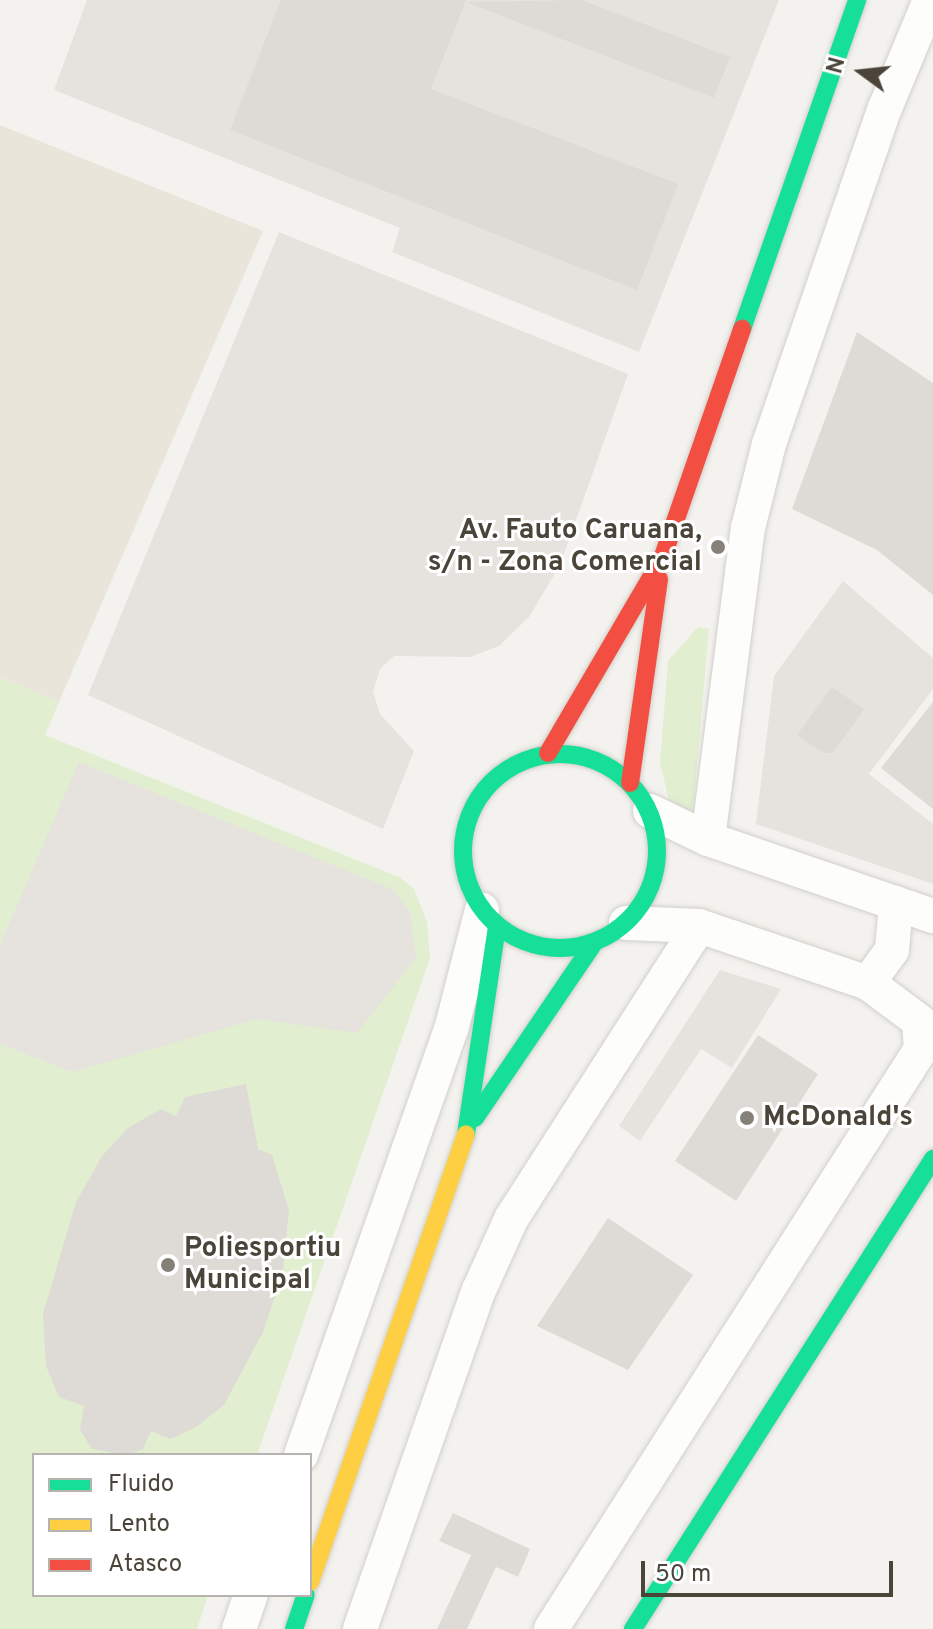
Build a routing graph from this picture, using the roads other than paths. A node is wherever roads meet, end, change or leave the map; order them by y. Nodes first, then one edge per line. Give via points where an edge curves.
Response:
1 (930, 0) edge
2 (858, 7) edge
3 (662, 559) junction
4 (548, 753) junction
5 (630, 783) junction
6 (650, 811) junction
7 (708, 839) junction
8 (896, 903) junction
9 (933, 916) edge
10 (490, 919) junction
11 (626, 923) junction
12 (699, 926) junction
13 (594, 943) junction
14 (868, 983) junction
15 (927, 1039) edge
16 (469, 1126) junction
17 (933, 1159) edge
18 (302, 1453) edge
19 (312, 1576) edge
20 (250, 1597) edge
21 (305, 1597) edge
22 (239, 1629) edge
23 (294, 1629) edge
24 (360, 1629) edge
25 (551, 1629) edge
26 (633, 1629) edge

1 - 7 street via 885,108 769,444 748,528
2 - 3 street
3 - 4 street
3 - 5 street
4 - 5 street via 593,758
4 - 10 street via 496,776 468,815 462,861
5 - 6 street
6 - 7 street
6 - 11 street via 658,855 647,897
7 - 8 street
8 - 9 street
8 - 14 street via 892,950
10 - 13 street via 543,948
10 - 16 street
10 - 18 street
11 - 12 street
11 - 13 street
12 - 14 street
12 - 24 street via 511,1219 479,1290
13 - 16 street
14 - 15 street via 919,1021
15 - 25 street
16 - 19 street
17 - 26 street
20 - 22 street
21 - 23 street

